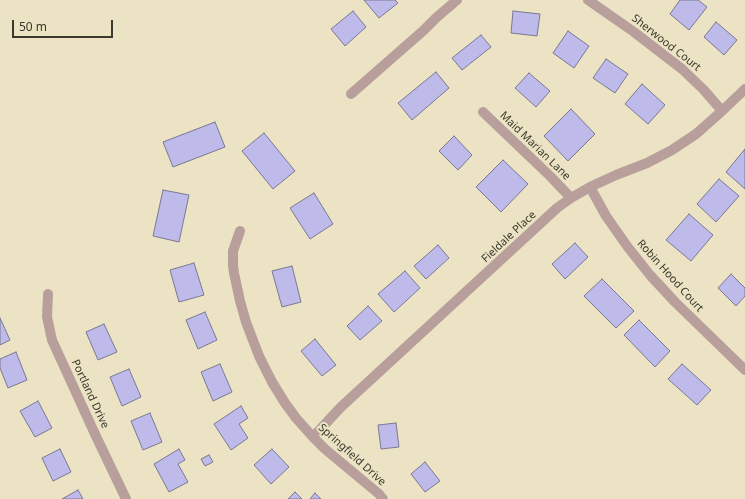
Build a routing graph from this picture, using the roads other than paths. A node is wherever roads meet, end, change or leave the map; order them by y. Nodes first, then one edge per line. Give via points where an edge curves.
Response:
1 (457, 0) edge
2 (588, 0) edge
3 (745, 89) edge
4 (351, 94) dead end
5 (722, 111) junction
6 (483, 112) dead end
7 (590, 187) junction
8 (571, 198) junction
9 (240, 231) dead end
10 (48, 294) dead end
11 (745, 370) edge
12 (313, 437) junction
13 (126, 499) edge
14 (383, 499) edge

1 - 4 street
2 - 5 street, Sherwood Court via 682,69
3 - 5 street, Fieldale Place
5 - 7 street, Fieldale Place via 696,134 672,150
6 - 8 street, Maid Marian Lane
7 - 8 street, Fieldale Place
7 - 11 street, Robin Hood Court via 606,216 650,275
8 - 12 street, Fieldale Place via 557,208 341,407
9 - 12 street, Springfield Drive via 233,252 233,266 251,336 274,388
10 - 13 street, Portland Drive via 47,317 52,340
12 - 14 street, Springfield Drive

